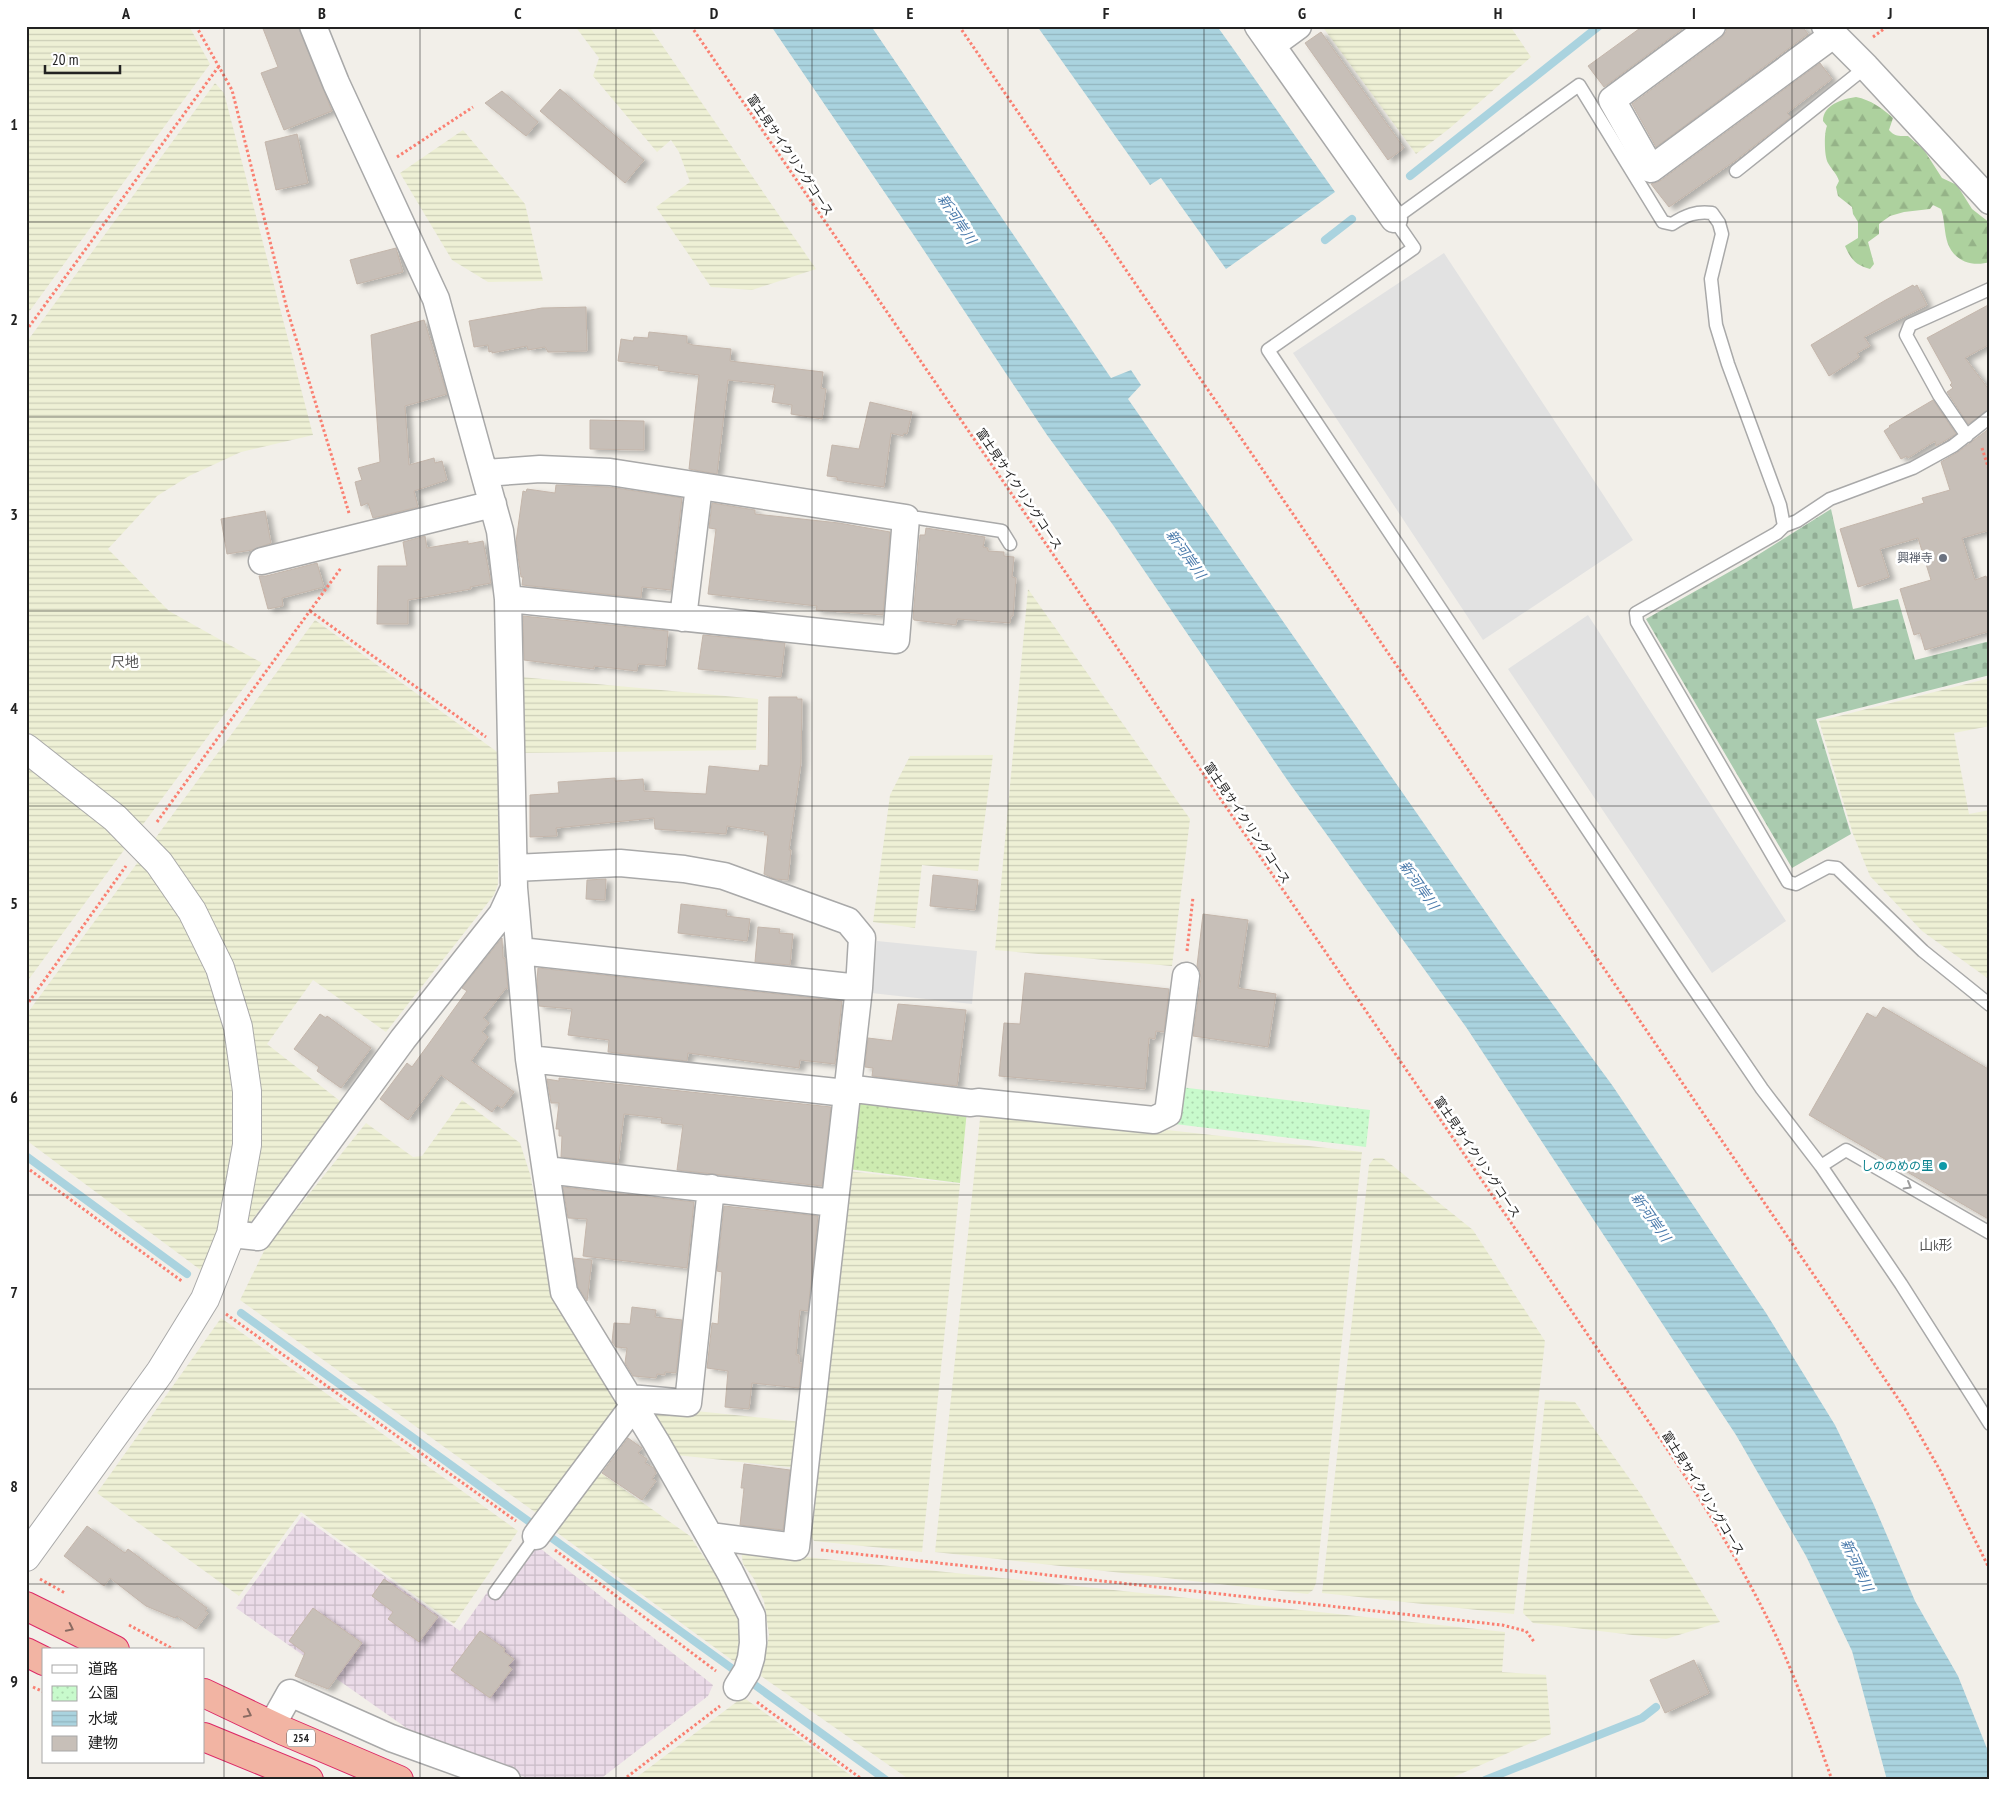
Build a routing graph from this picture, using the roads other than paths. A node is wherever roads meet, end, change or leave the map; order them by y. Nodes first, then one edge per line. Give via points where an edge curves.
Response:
1 (313, 26) edge
2 (1298, 26) edge
3 (1712, 26) edge
4 (1829, 30) edge
5 (1265, 36) edge
6 (1866, 67) junction
7 (1736, 171) dead end
8 (1990, 201) edge
9 (1394, 219) junction
10 (1990, 289) edge
11 (1990, 417) edge
12 (1971, 432) junction
13 (485, 474) junction
14 (699, 486) junction
15 (493, 504) junction
16 (906, 518) junction
17 (1784, 526) junction
18 (1010, 544) dead end
19 (262, 561) dead end
20 (508, 599) junction
21 (683, 618) junction
22 (26, 748) edge
23 (514, 878) junction
24 (520, 951) junction
25 (1186, 976) road end
26 (859, 988) junction
27 (1990, 1005) edge
28 (529, 1059) junction
29 (846, 1091) junction
30 (1821, 1166) junction
31 (546, 1170) junction
32 (711, 1188) junction
33 (834, 1202) junction
34 (1990, 1233) edge
35 (231, 1234) junction
36 (631, 1401) junction
37 (1989, 1422) edge
38 (541, 1529) joint
39 (710, 1536) junction
40 (26, 1557) edge
41 (495, 1594) dead end
42 (26, 1606) edge
43 (111, 1648) edge
44 (26, 1652) edge
45 (42, 1659) edge
46 (742, 1679) road end
47 (205, 1693) edge
48 (272, 1726) junction
49 (205, 1737) edge
50 (309, 1780) edge
51 (399, 1780) edge
52 (507, 1780) edge

1 - 13 street via 436,299
2 - 5 street
3 - 4 street via 1612,100 1651,169
4 - 6 street
5 - 9 street
6 - 7 lane
6 - 8 street
9 - 17 lane via 1579,85 1663,222 1672,224 1686,215 1700,212 1712,213 1720,223 1722,234 1711,279 1716,325 1780,505
9 - 30 lane via 1414,248 1268,350 1685,976 1762,1089
10 - 12 lane via 1910,325 1906,335 1939,395
11 - 12 lane
12 - 17 lane via 1913,468 1830,499
13 - 14 street via 540,469 610,472
13 - 15 street
14 - 16 street
14 - 21 street
15 - 19 street
15 - 20 street via 500,531
16 - 18 lane via 1002,531
16 - 21 street via 896,640
17 - 27 lane via 1636,613 1637,622 1788,882 1796,884 1828,866 1837,868 1922,952
20 - 21 street
20 - 23 street
22 - 35 street via 115,818 159,863 192,911 220,968 238,1027 248,1090 248,1146
23 - 24 street
23 - 26 street via 620,863 724,876 848,921 862,938
23 - 35 street via 502,914 403,1039 258,1237
24 - 26 street
24 - 28 street
25 - 29 street via 1168,1113 1154,1120
26 - 29 street
28 - 29 street
28 - 31 street
29 - 33 street
30 -> 34 lane via 1846,1150
30 - 37 lane via 1935,1335
31 - 32 street
31 - 36 street via 564,1292
32 - 33 street
32 - 36 street via 688,1403
33 - 39 street via 796,1547
35 - 40 street via 206,1299 160,1372
36 - 38 street
36 - 39 street
38 - 41 lane
39 - 46 street via 752,1616 752,1658
42 -> 43 highway
44 - 45 highway
47 -> 48 highway, 254
48 - 51 highway, 254
48 - 52 street via 290,1693 391,1738
49 - 50 highway

